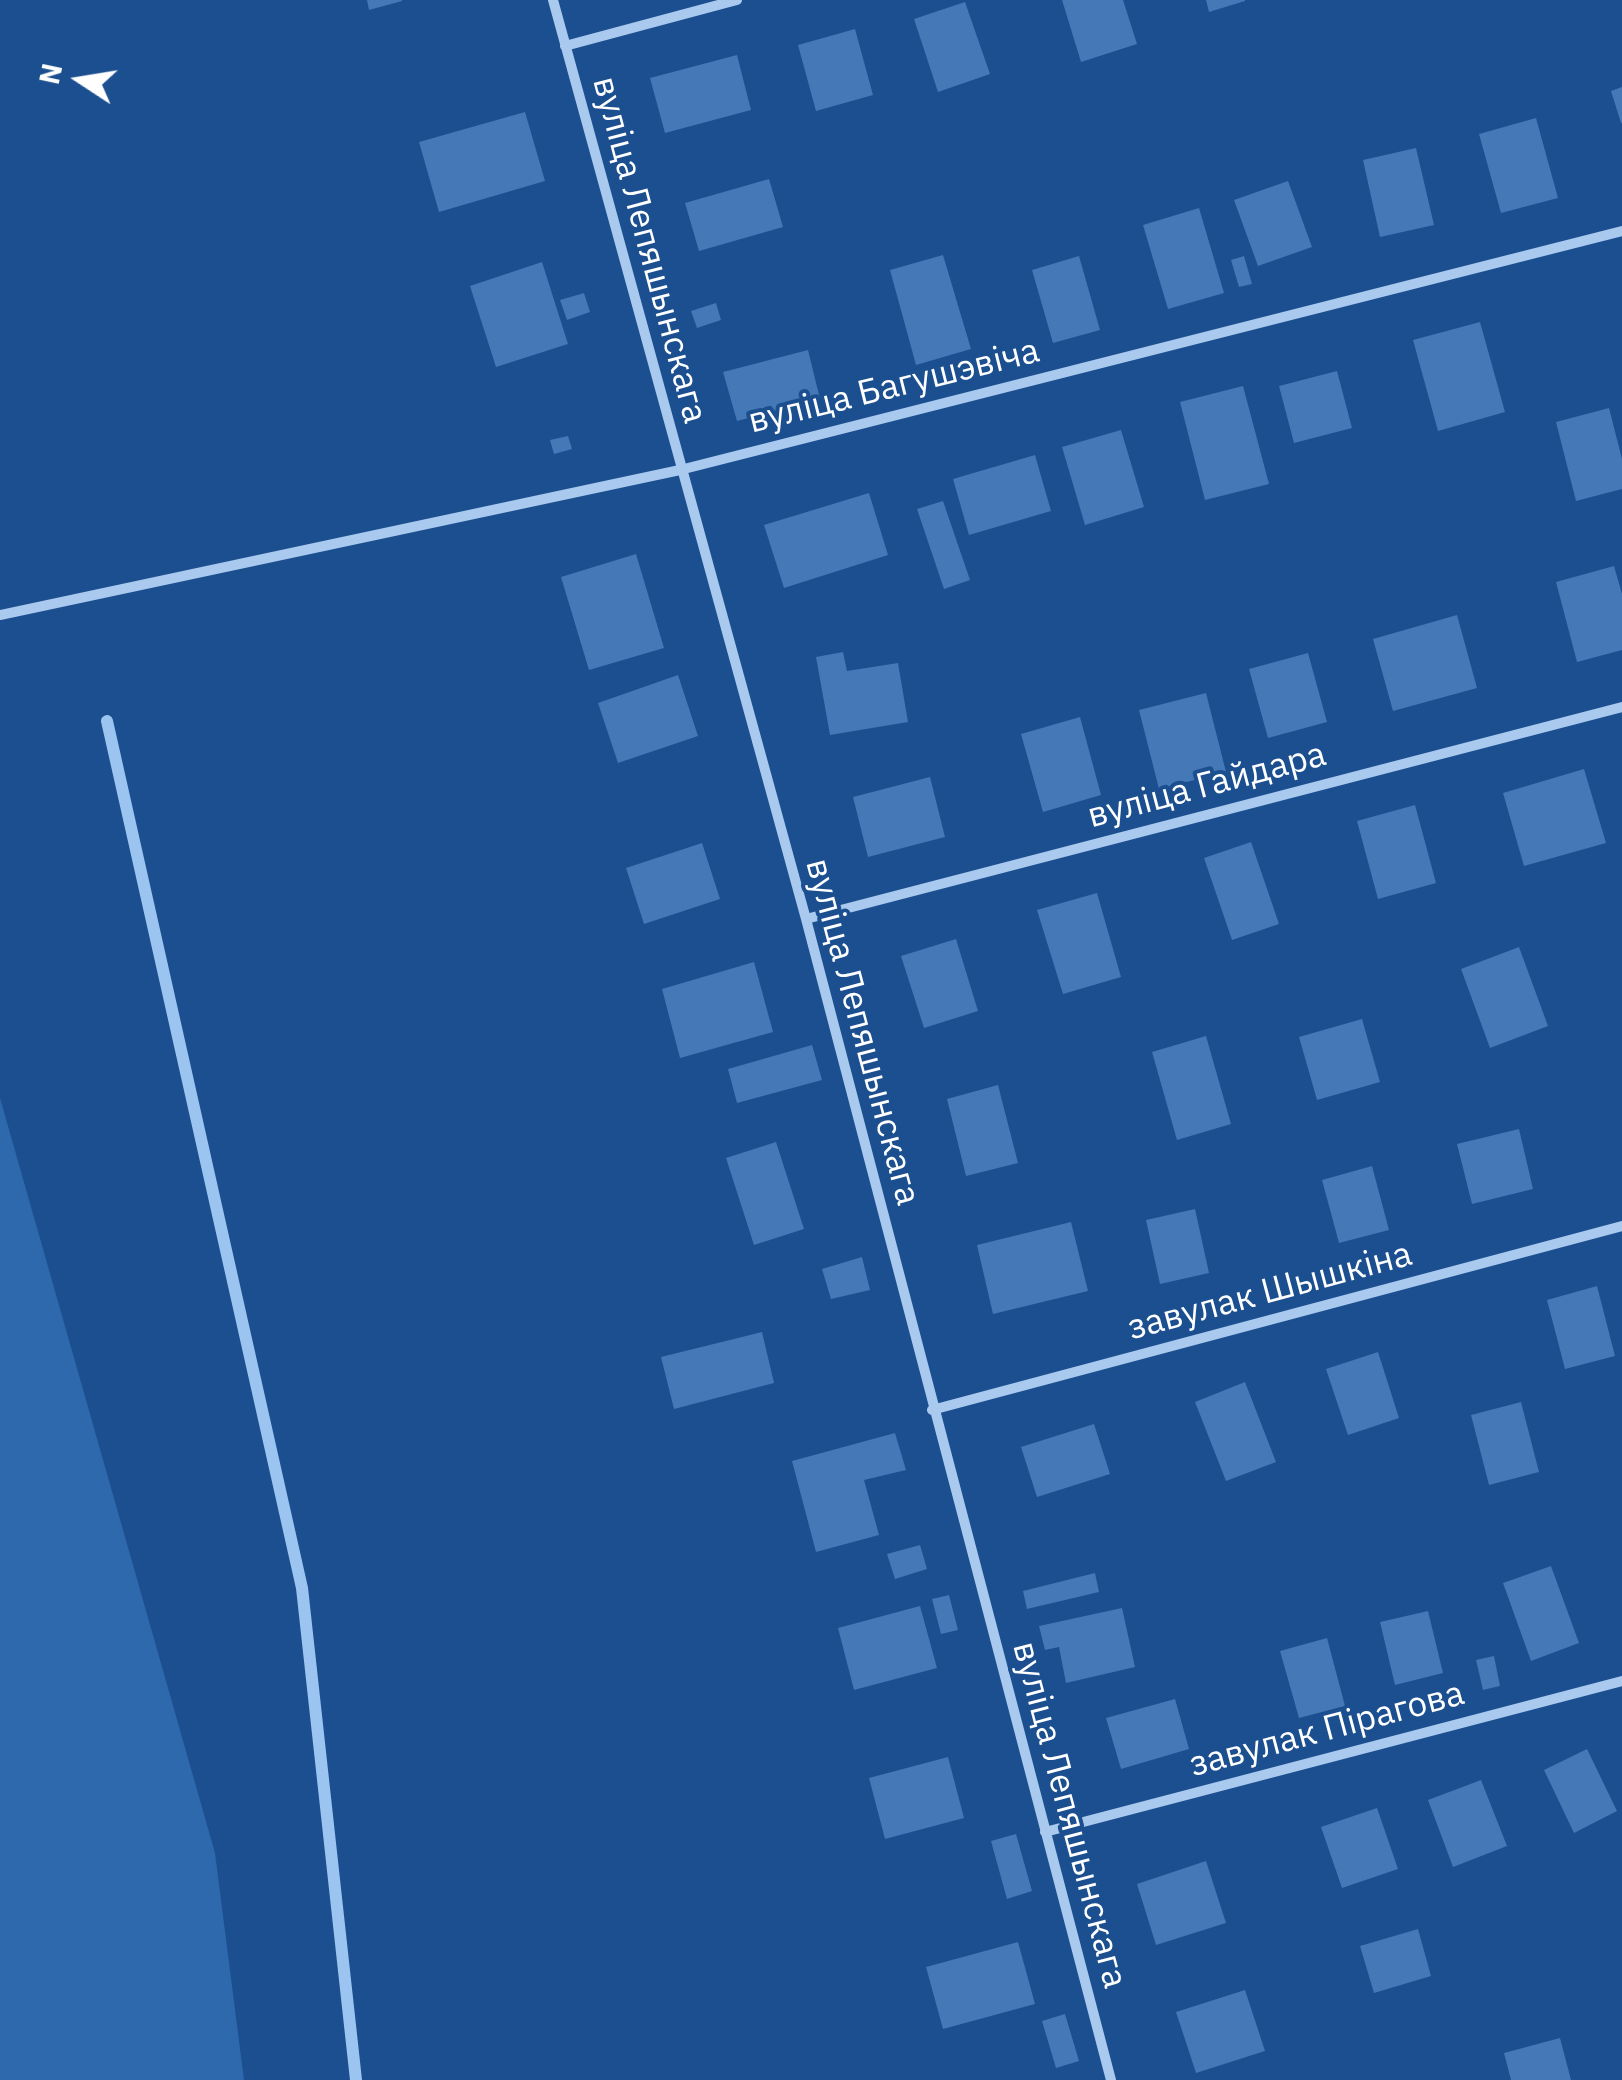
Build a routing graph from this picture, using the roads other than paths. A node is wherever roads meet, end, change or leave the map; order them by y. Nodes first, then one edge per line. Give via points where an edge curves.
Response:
1 (553, 0) edge
2 (737, 0) edge
3 (565, 46) junction
4 (1622, 231) edge
5 (680, 470) junction
6 (0, 615) edge
7 (1622, 707) edge
8 (806, 919) junction
9 (1622, 1226) edge
10 (932, 1410) junction
11 (1622, 1681) edge
12 (1046, 1832) junction
13 (1111, 2080) edge

1 - 3 street, вуліца Лепяшынскага
2 - 3 street
3 - 5 street, вуліца Лепяшынскага
4 - 5 street, вуліца Багушэвіча
5 - 6 street, вуліца Багушэвіча
5 - 8 street, вуліца Лепяшынскага
7 - 8 street, вуліца Гайдара
8 - 10 street, вуліца Лепяшынскага
9 - 10 street, завулак Шышкіна
10 - 12 street, вуліца Лепяшынскага
11 - 12 street, завулак Пірагова
12 - 13 street, вуліца Лепяшынскага

